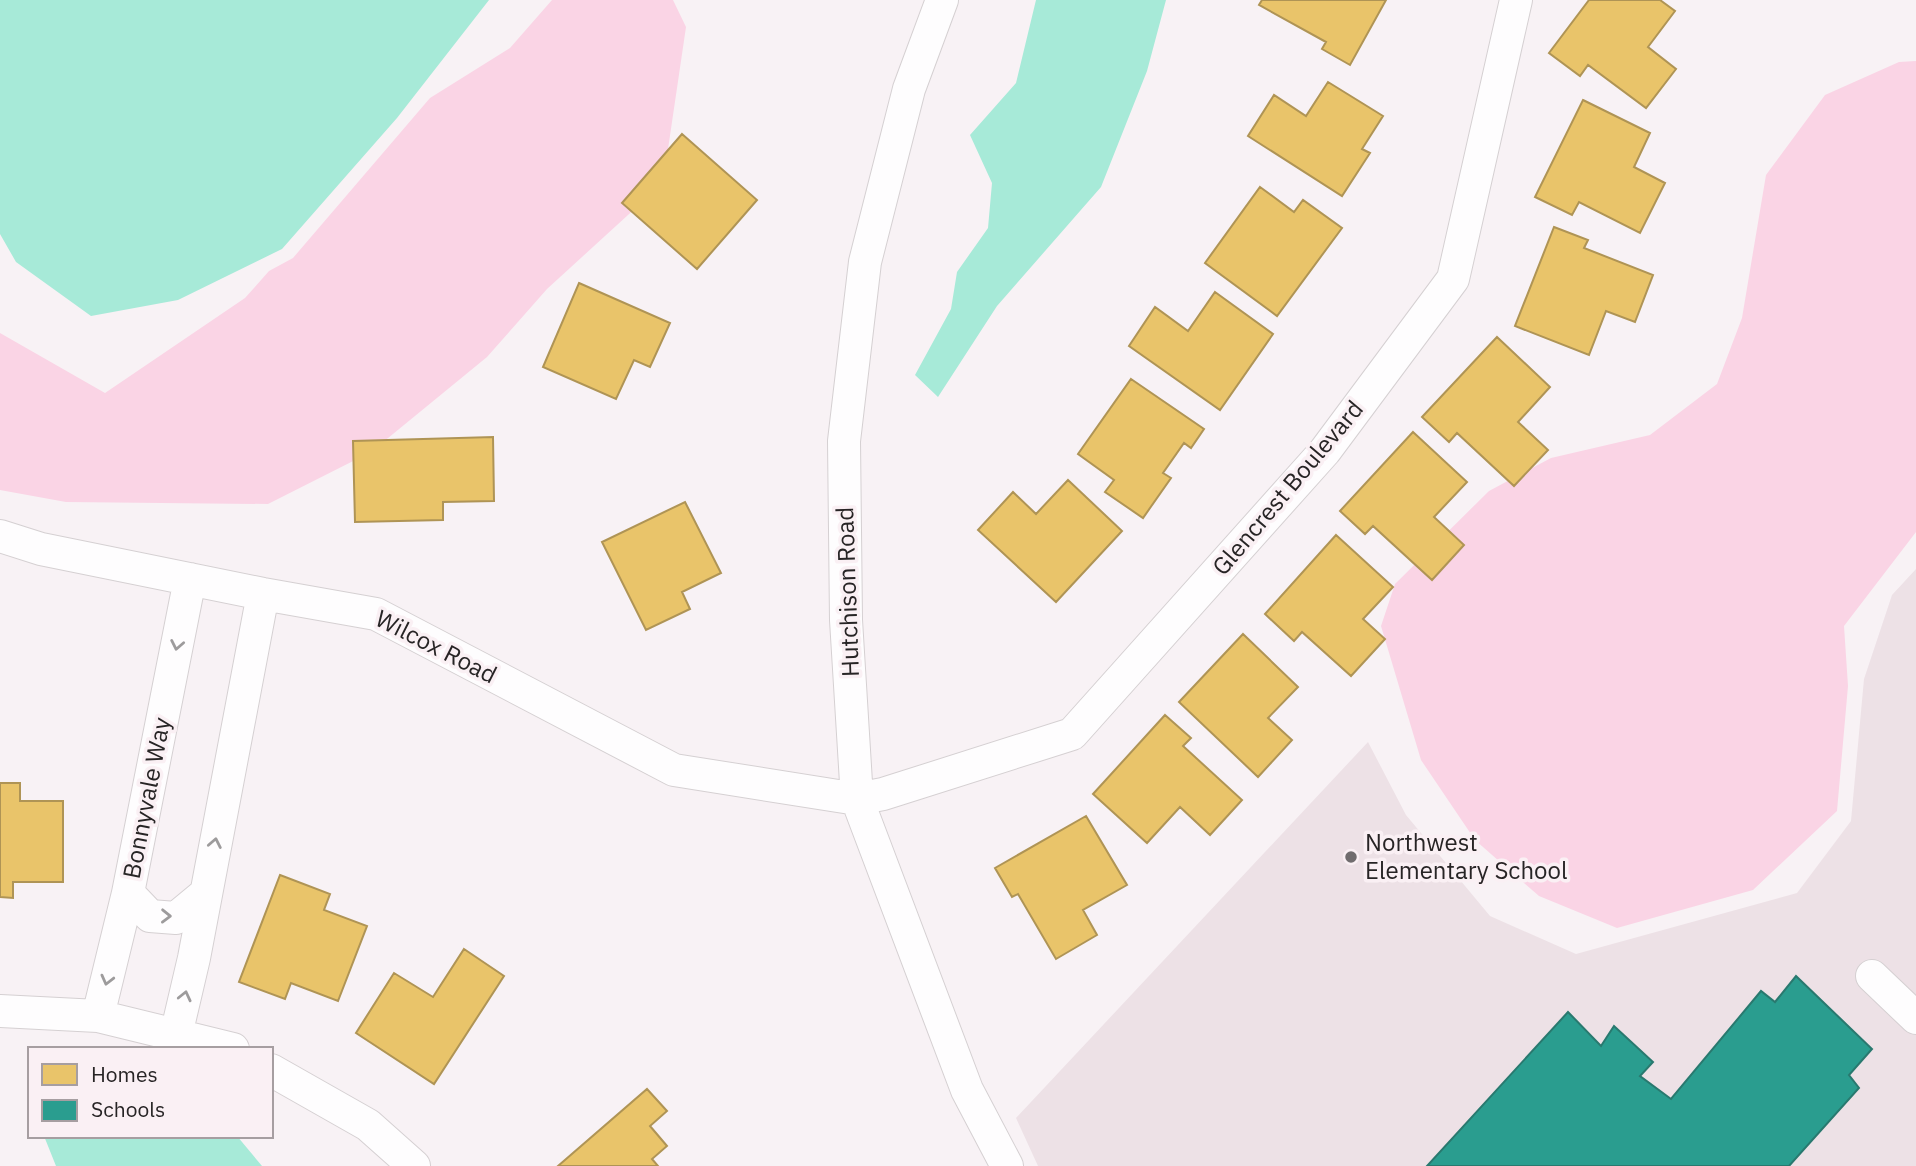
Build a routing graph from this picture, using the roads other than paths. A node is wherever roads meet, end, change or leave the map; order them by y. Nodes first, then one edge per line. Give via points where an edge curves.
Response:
1 (942, 0) edge
2 (1516, 0) edge
3 (0, 536) edge
4 (190, 579) junction
5 (263, 594) junction
6 (857, 799) junction
7 (128, 893) junction
8 (205, 894) junction
9 (1872, 976) dead end
10 (0, 1011) edge
11 (98, 1016) junction
12 (1916, 1018) edge
13 (176, 1035) junction
14 (225, 1047) edge
15 (273, 1071) edge
16 (414, 1166) edge
17 (1007, 1166) edge

1 - 6 street, Hutchison Road via 909,89 865,262 844,441 846,620
2 - 6 street, Glencrest Boulevard via 1453,279 1325,451 1072,734
3 - 4 street, Wilcox Road
4 - 5 street, Wilcox Road
4 -> 7 street, Bonnyvale Way
5 - 6 street, Wilcox Road via 376,614 674,770
8 -> 5 street
6 - 17 street, Hutchison Road via 967,1090
7 -> 8 street via 150,915 176,918
7 -> 11 street, Bonnyvale Way
13 -> 8 street
9 - 12 street
10 - 11 street
11 - 13 street
13 - 14 street
15 - 16 street via 368,1125

